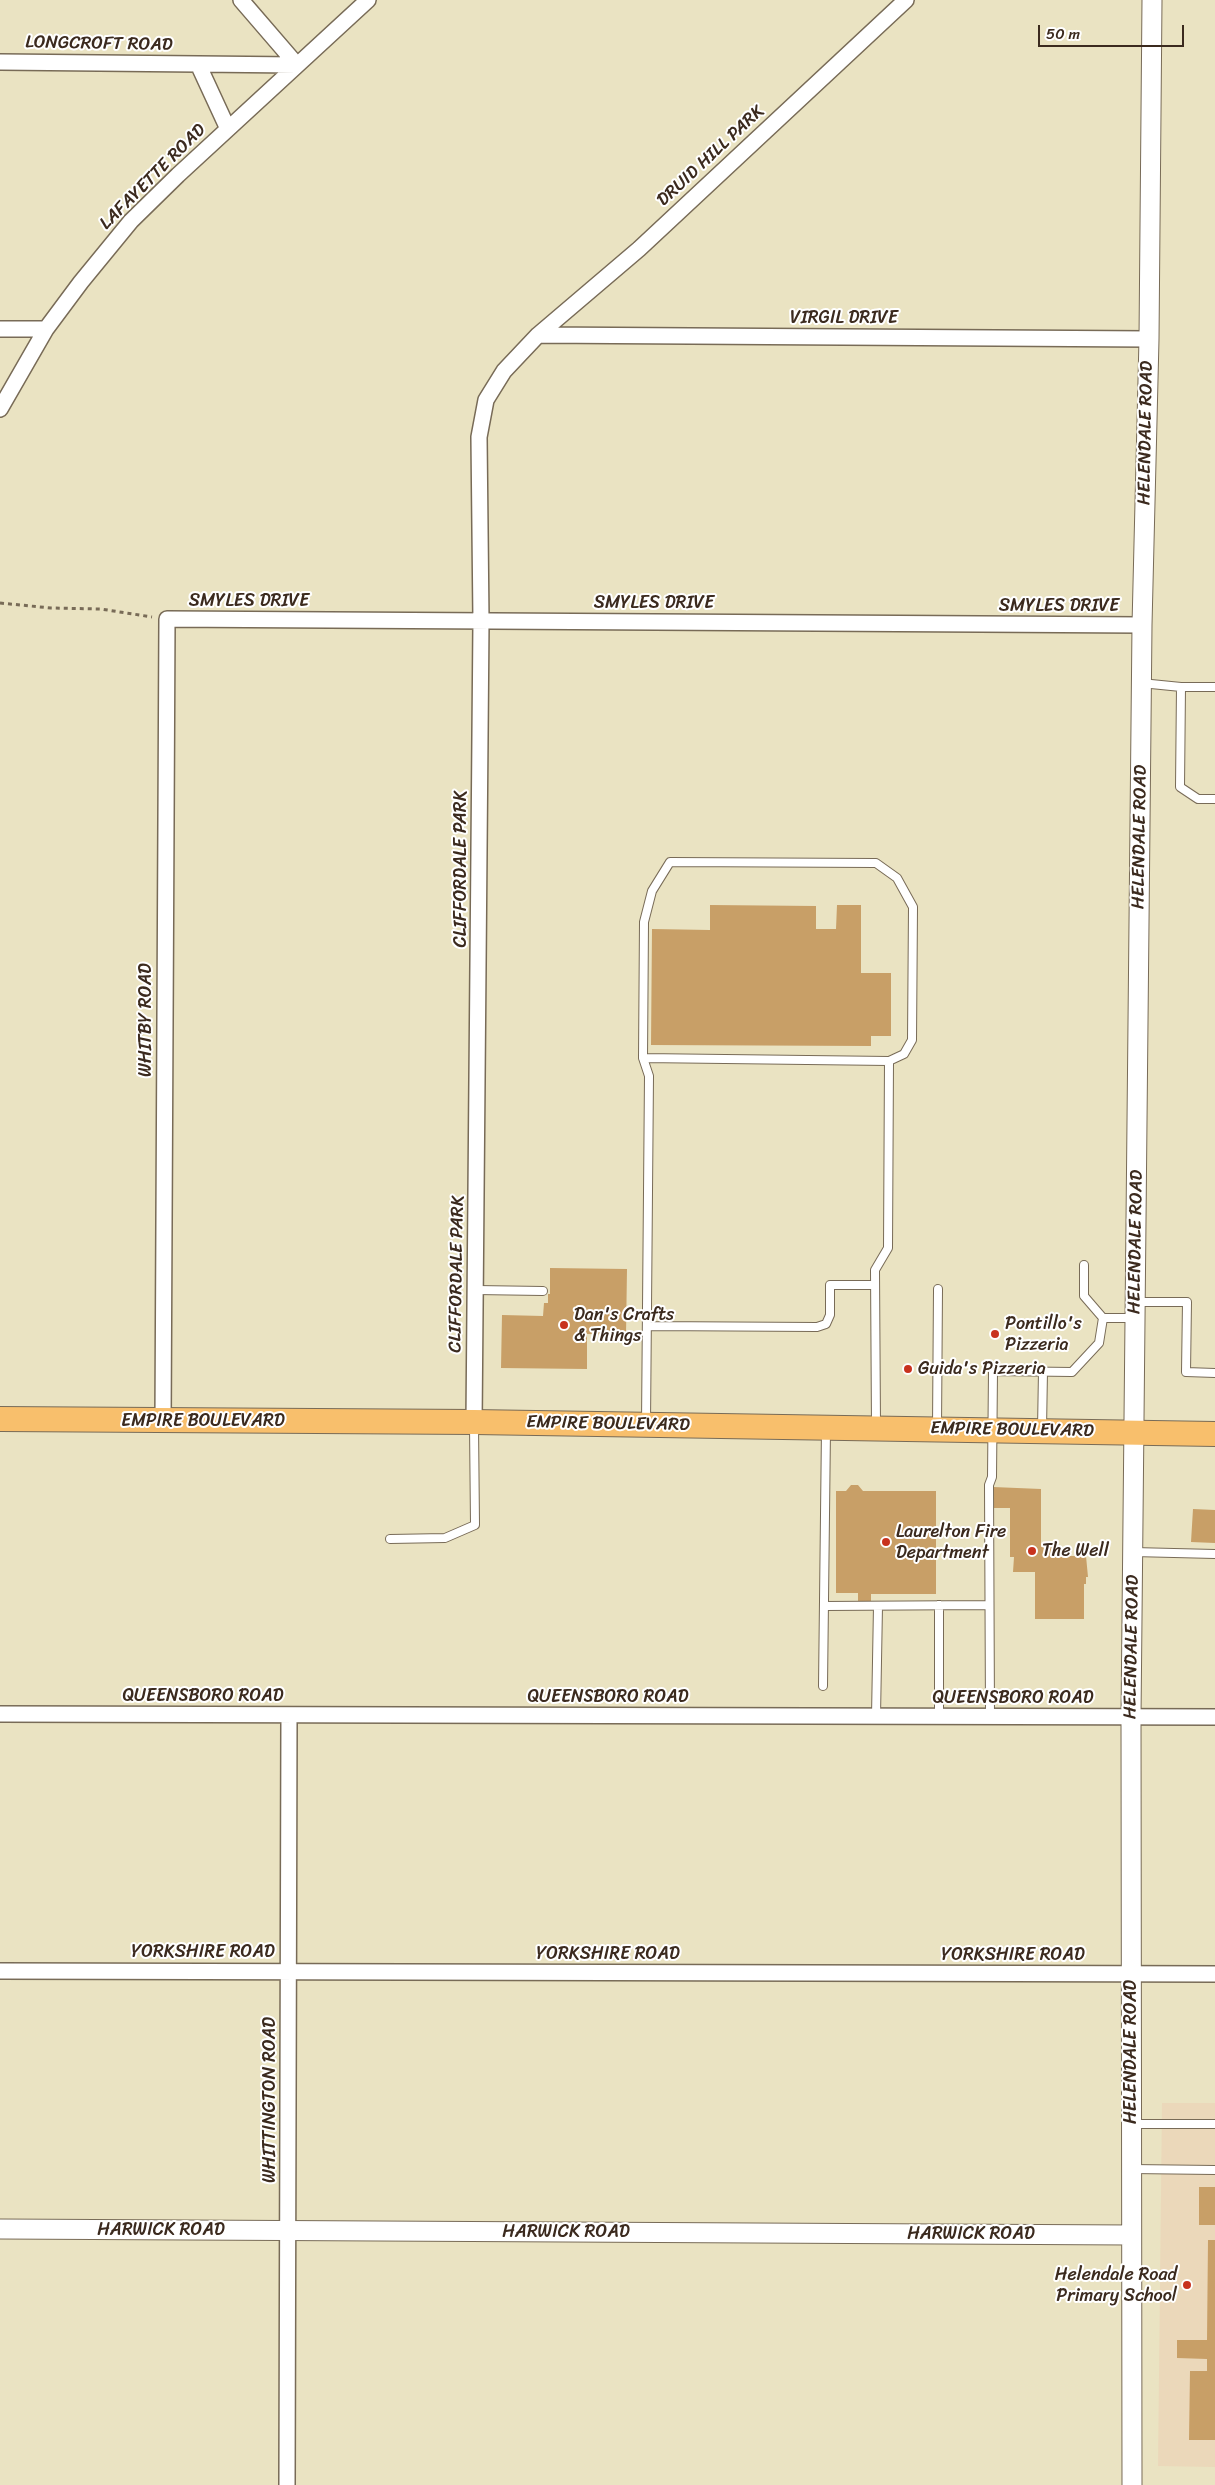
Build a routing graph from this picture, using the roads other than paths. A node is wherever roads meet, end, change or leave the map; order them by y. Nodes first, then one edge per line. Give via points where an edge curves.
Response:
1 (241, 0) edge
2 (368, 0) edge
3 (906, 0) edge
4 (1152, 0) edge
5 (0, 62) edge
6 (198, 64) junction
7 (297, 65) junction
8 (228, 129) junction
9 (0, 328) edge
10 (46, 329) junction
11 (538, 336) junction
12 (1149, 339) junction
13 (0, 410) edge
14 (167, 619) joint
15 (481, 621) junction
16 (1142, 625) junction
17 (1141, 683) junction
18 (1215, 687) edge
19 (1181, 688) junction
20 (1215, 799) edge
21 (643, 1058) junction
22 (889, 1061) junction
23 (1084, 1265) dead end
24 (875, 1285) junction
25 (938, 1289) dead end
26 (476, 1290) junction
27 (543, 1291) dead end
28 (1135, 1310) junction
29 (1103, 1318) junction
30 (648, 1326) junction
31 (1044, 1371) junction
32 (1215, 1372) edge
33 (0, 1419) edge
34 (163, 1421) junction
35 (474, 1422) junction
36 (646, 1425) junction
37 (826, 1427) junction
38 (876, 1428) junction
39 (937, 1429) junction
40 (992, 1430) junction
41 (1042, 1431) junction
42 (1134, 1432) junction
43 (1215, 1434) edge
44 (390, 1539) dead end
45 (1133, 1552) junction
46 (1215, 1554) edge
47 (989, 1605) junction
48 (824, 1606) junction
49 (878, 1606) junction
50 (939, 1606) junction
51 (823, 1686) dead end
52 (0, 1714) edge
53 (289, 1715) junction
54 (876, 1716) junction
55 (939, 1716) junction
56 (990, 1716) junction
57 (1131, 1717) junction
58 (1215, 1717) edge
59 (0, 1971) edge
60 (289, 1972) junction
61 (1131, 1974) junction
62 (1215, 1974) edge
63 (1131, 2124) junction
64 (1215, 2124) edge
65 (1131, 2169) junction
66 (1215, 2170) edge
67 (0, 2229) edge
68 (288, 2230) junction
69 (1131, 2235) junction
70 (288, 2485) edge
71 (1132, 2485) edge

1 - 7 street
2 - 7 street, LAFAYETTE ROAD
3 - 11 street, DRUID HILL PARK via 639,249
4 - 12 street, HELENDALE ROAD
5 - 6 street, LONGCROFT ROAD
6 - 7 street, LONGCROFT ROAD
6 - 8 street
7 - 8 street, LAFAYETTE ROAD
8 - 10 street, LAFAYETTE ROAD via 131,221
9 - 10 street
10 - 13 street, LAFAYETTE ROAD
11 - 12 street, VIRGIL DRIVE
11 - 15 street, CLIFFORDALE PARK via 504,371 486,400 481,417
12 - 16 street, HELENDALE ROAD
14 - 15 street, SMYLES DRIVE
14 - 34 street, WHITBY ROAD
15 - 16 street, SMYLES DRIVE
15 - 26 street, CLIFFORDALE PARK
16 - 17 street, HELENDALE ROAD
17 - 19 lane
17 - 28 street, HELENDALE ROAD
18 - 19 lane
19 - 20 lane via 1180,787 1198,799
21 - 22 lane
21 - 22 lane via 644,922 652,891 670,862 876,863 897,878 913,906 912,1040 904,1054
21 - 30 lane via 650,1076
22 - 24 lane via 888,1248 875,1270
23 - 29 lane via 1084,1296
24 - 30 lane via 830,1285 830,1315 826,1324 817,1327
24 - 38 lane
25 - 39 lane
26 - 27 lane
26 - 35 street, CLIFFORDALE PARK
28 - 29 lane
28 - 32 lane via 1187,1302 1186,1372
28 - 42 street, HELENDALE ROAD
29 - 31 lane via 1099,1343 1072,1372
30 - 36 lane
31 - 40 lane via 993,1371
31 - 41 lane
33 - 34 main road, EMPIRE BOULEVARD
34 - 35 main road, EMPIRE BOULEVARD
35 - 36 main road, EMPIRE BOULEVARD
35 - 44 lane via 475,1525 445,1538
36 - 37 main road, EMPIRE BOULEVARD
37 - 38 main road, EMPIRE BOULEVARD
37 - 48 lane
38 - 39 main road, EMPIRE BOULEVARD
39 - 40 main road, EMPIRE BOULEVARD
40 - 41 main road, EMPIRE BOULEVARD
40 - 47 lane
41 - 42 main road, EMPIRE BOULEVARD
42 - 43 main road, EMPIRE BOULEVARD
42 - 45 street, HELENDALE ROAD
45 - 46 lane
45 - 57 street, HELENDALE ROAD
47 - 50 lane
47 - 56 lane
48 - 49 lane
48 - 51 lane
49 - 50 lane
49 - 54 lane
50 - 55 lane
52 - 53 street, QUEENSBORO ROAD
53 - 54 street, QUEENSBORO ROAD
53 - 60 street, WHITTINGTON ROAD
54 - 55 street, QUEENSBORO ROAD
55 - 56 street, QUEENSBORO ROAD
56 - 57 street, QUEENSBORO ROAD
57 - 58 street, QUEENSBORO ROAD
57 - 61 street, HELENDALE ROAD
59 - 60 street, YORKSHIRE ROAD
60 - 61 street, YORKSHIRE ROAD
60 - 68 street, WHITTINGTON ROAD
61 - 62 street, YORKSHIRE ROAD
61 - 63 street, HELENDALE ROAD
63 - 64 lane
63 - 65 street, HELENDALE ROAD
65 - 66 lane
65 - 69 street, HELENDALE ROAD
67 - 68 street, HARWICK ROAD
68 - 69 street, HARWICK ROAD
68 - 70 street, WHITTINGTON ROAD
69 - 71 street, HELENDALE ROAD

